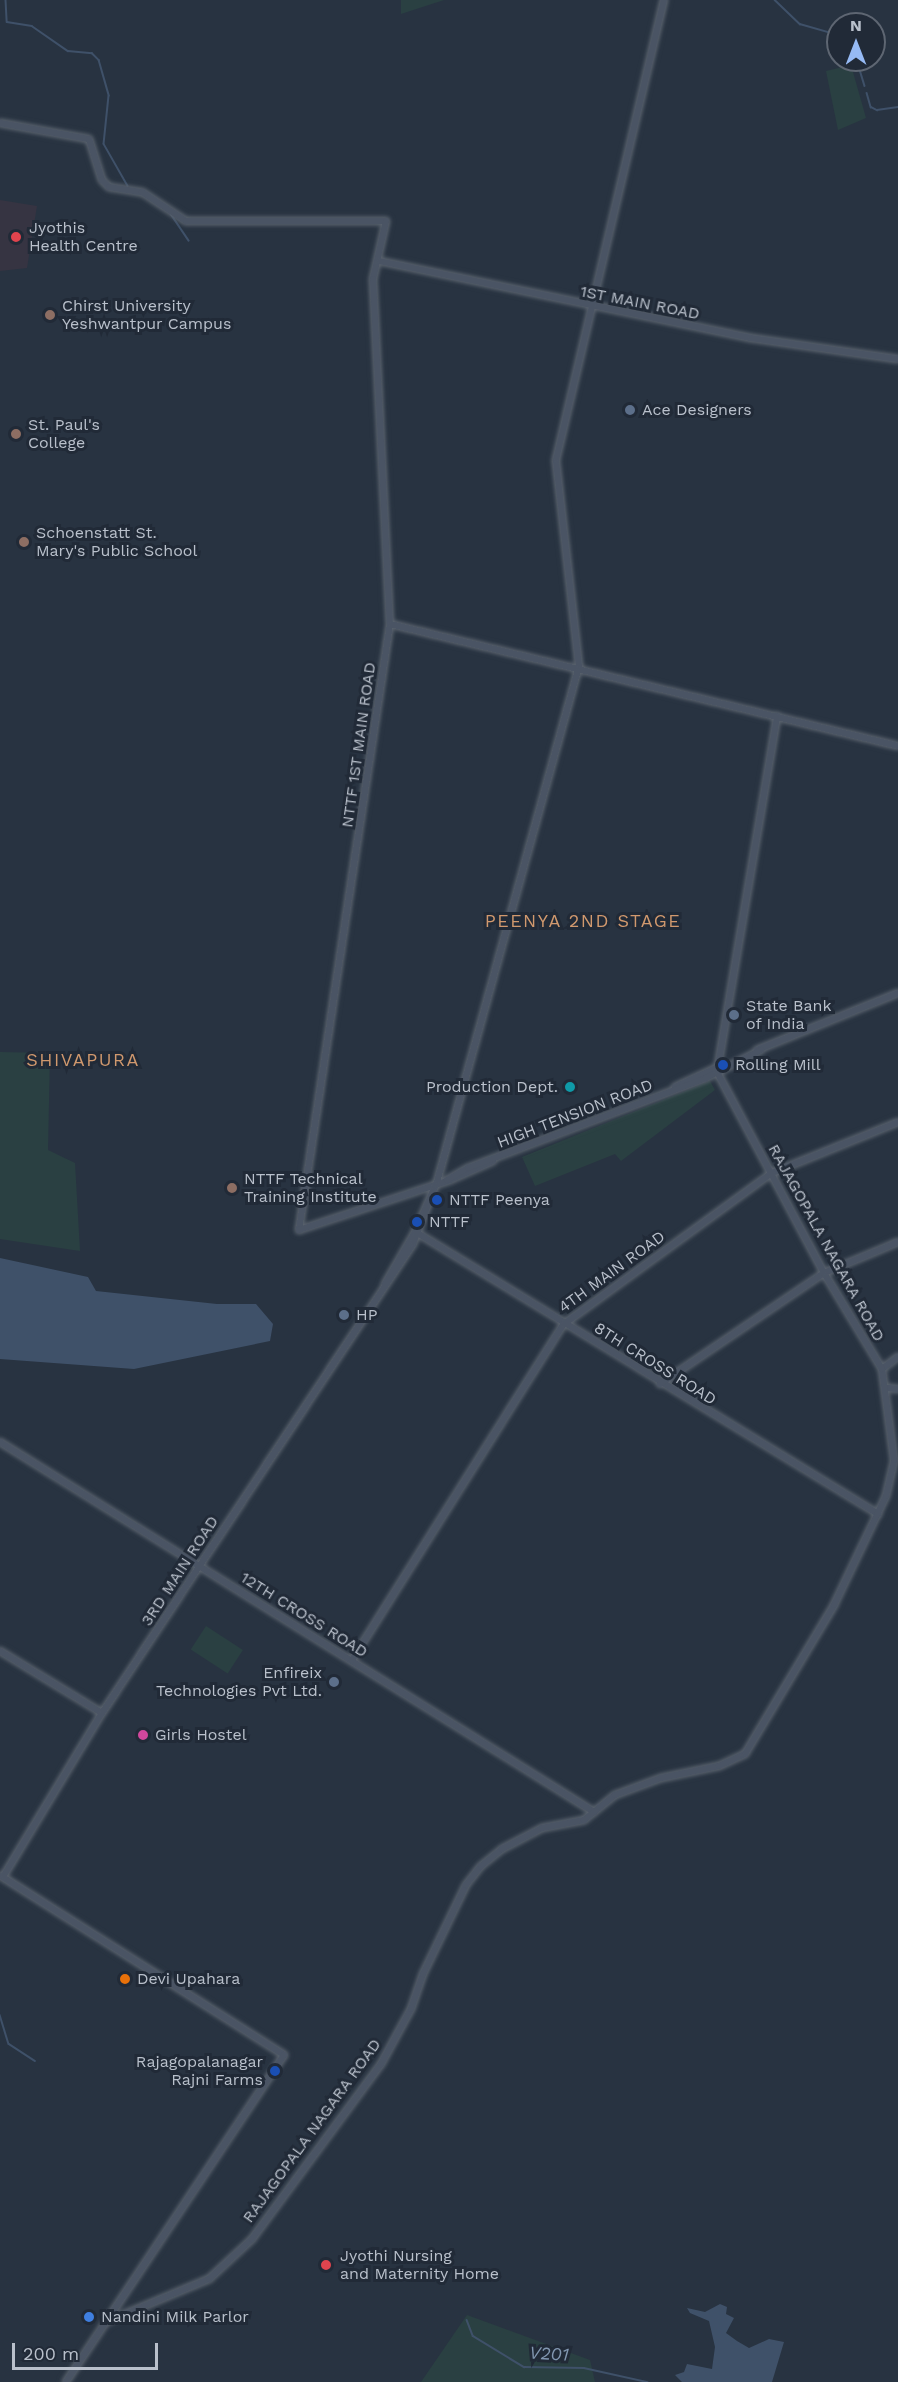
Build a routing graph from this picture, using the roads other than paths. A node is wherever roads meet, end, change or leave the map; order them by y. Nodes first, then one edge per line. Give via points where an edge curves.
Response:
1 (664, 0) edge
2 (0, 123) edge
3 (379, 261) junction
4 (592, 307) junction
5 (898, 359) edge
6 (390, 624) junction
7 (579, 666) junction
8 (777, 716) junction
9 (898, 746) edge
10 (898, 993) edge
11 (717, 1070) junction
12 (898, 1122) edge
13 (772, 1173) junction
14 (437, 1182) junction
15 (434, 1189) junction
16 (299, 1230) joint
17 (419, 1234) junction
18 (898, 1242) edge
19 (824, 1273) junction
20 (385, 1284) junction
21 (564, 1324) junction
22 (898, 1357) edge
23 (882, 1369) junction
24 (660, 1383) junction
25 (887, 1388) junction
26 (898, 1389) edge
27 (0, 1442) edge
28 (878, 1514) junction
29 (200, 1566) junction
30 (0, 1651) edge
31 (352, 1660) junction
32 (102, 1713) junction
33 (594, 1812) junction
34 (2, 1876) edge
35 (106, 2322) junction
36 (66, 2382) edge

1 - 4 street
2 - 3 street, NTTF 1ST MAIN ROAD via 89,139 102,180 109,187 142,192 186,221 386,221
3 - 4 street, 1ST MAIN ROAD
3 - 6 street, NTTF 1ST MAIN ROAD via 373,279
4 - 5 street, 1ST MAIN ROAD via 750,338
4 - 7 street via 556,460
6 - 7 street
6 - 16 street, NTTF 1ST MAIN ROAD
7 - 8 street
7 - 14 street, 3RD MAIN ROAD
8 - 9 street
8 - 11 street
10 - 11 street, HIGH TENSION ROAD
11 - 13 street, RAJAGOPALA NAGARA ROAD
11 - 14 street, HIGH TENSION ROAD
12 - 13 street, 4TH MAIN ROAD
13 - 19 street, RAJAGOPALA NAGARA ROAD
13 - 21 street, 4TH MAIN ROAD
14 - 15 street, 3RD MAIN ROAD
14 - 16 street, HIGH TENSION ROAD
15 - 17 street, 3RD MAIN ROAD
15 - 20 street, 3RD MAIN ROAD via 415,1233
17 - 20 street, 3RD MAIN ROAD
17 - 21 street, 8TH CROSS ROAD
18 - 19 street
19 - 23 street, RAJAGOPALA NAGARA ROAD
19 - 24 street
20 - 29 street, 3RD MAIN ROAD
21 - 24 street, 8TH CROSS ROAD
21 - 31 street, 4TH MAIN ROAD
22 - 23 street
23 - 25 street, RAJAGOPALA NAGARA ROAD
24 - 28 street, 8TH CROSS ROAD
25 - 26 street
25 - 28 street, RAJAGOPALA NAGARA ROAD via 894,1460
27 - 29 street, 12TH CROSS ROAD
28 - 33 street, RAJAGOPALA NAGARA ROAD via 834,1605 745,1754 719,1766 661,1778 615,1795
29 - 31 street, 12TH CROSS ROAD
29 - 32 street, 3RD MAIN ROAD
30 - 32 street
31 - 33 street, 12TH CROSS ROAD
32 - 34 street, 3RD MAIN ROAD
33 - 35 street, RAJAGOPALA NAGARA ROAD via 584,1820 542,1828 502,1849 466,1885 423,1974 411,2009 381,2064 267,2220 227,2265 209,2279
34 - 35 street via 284,2055
35 - 36 street

